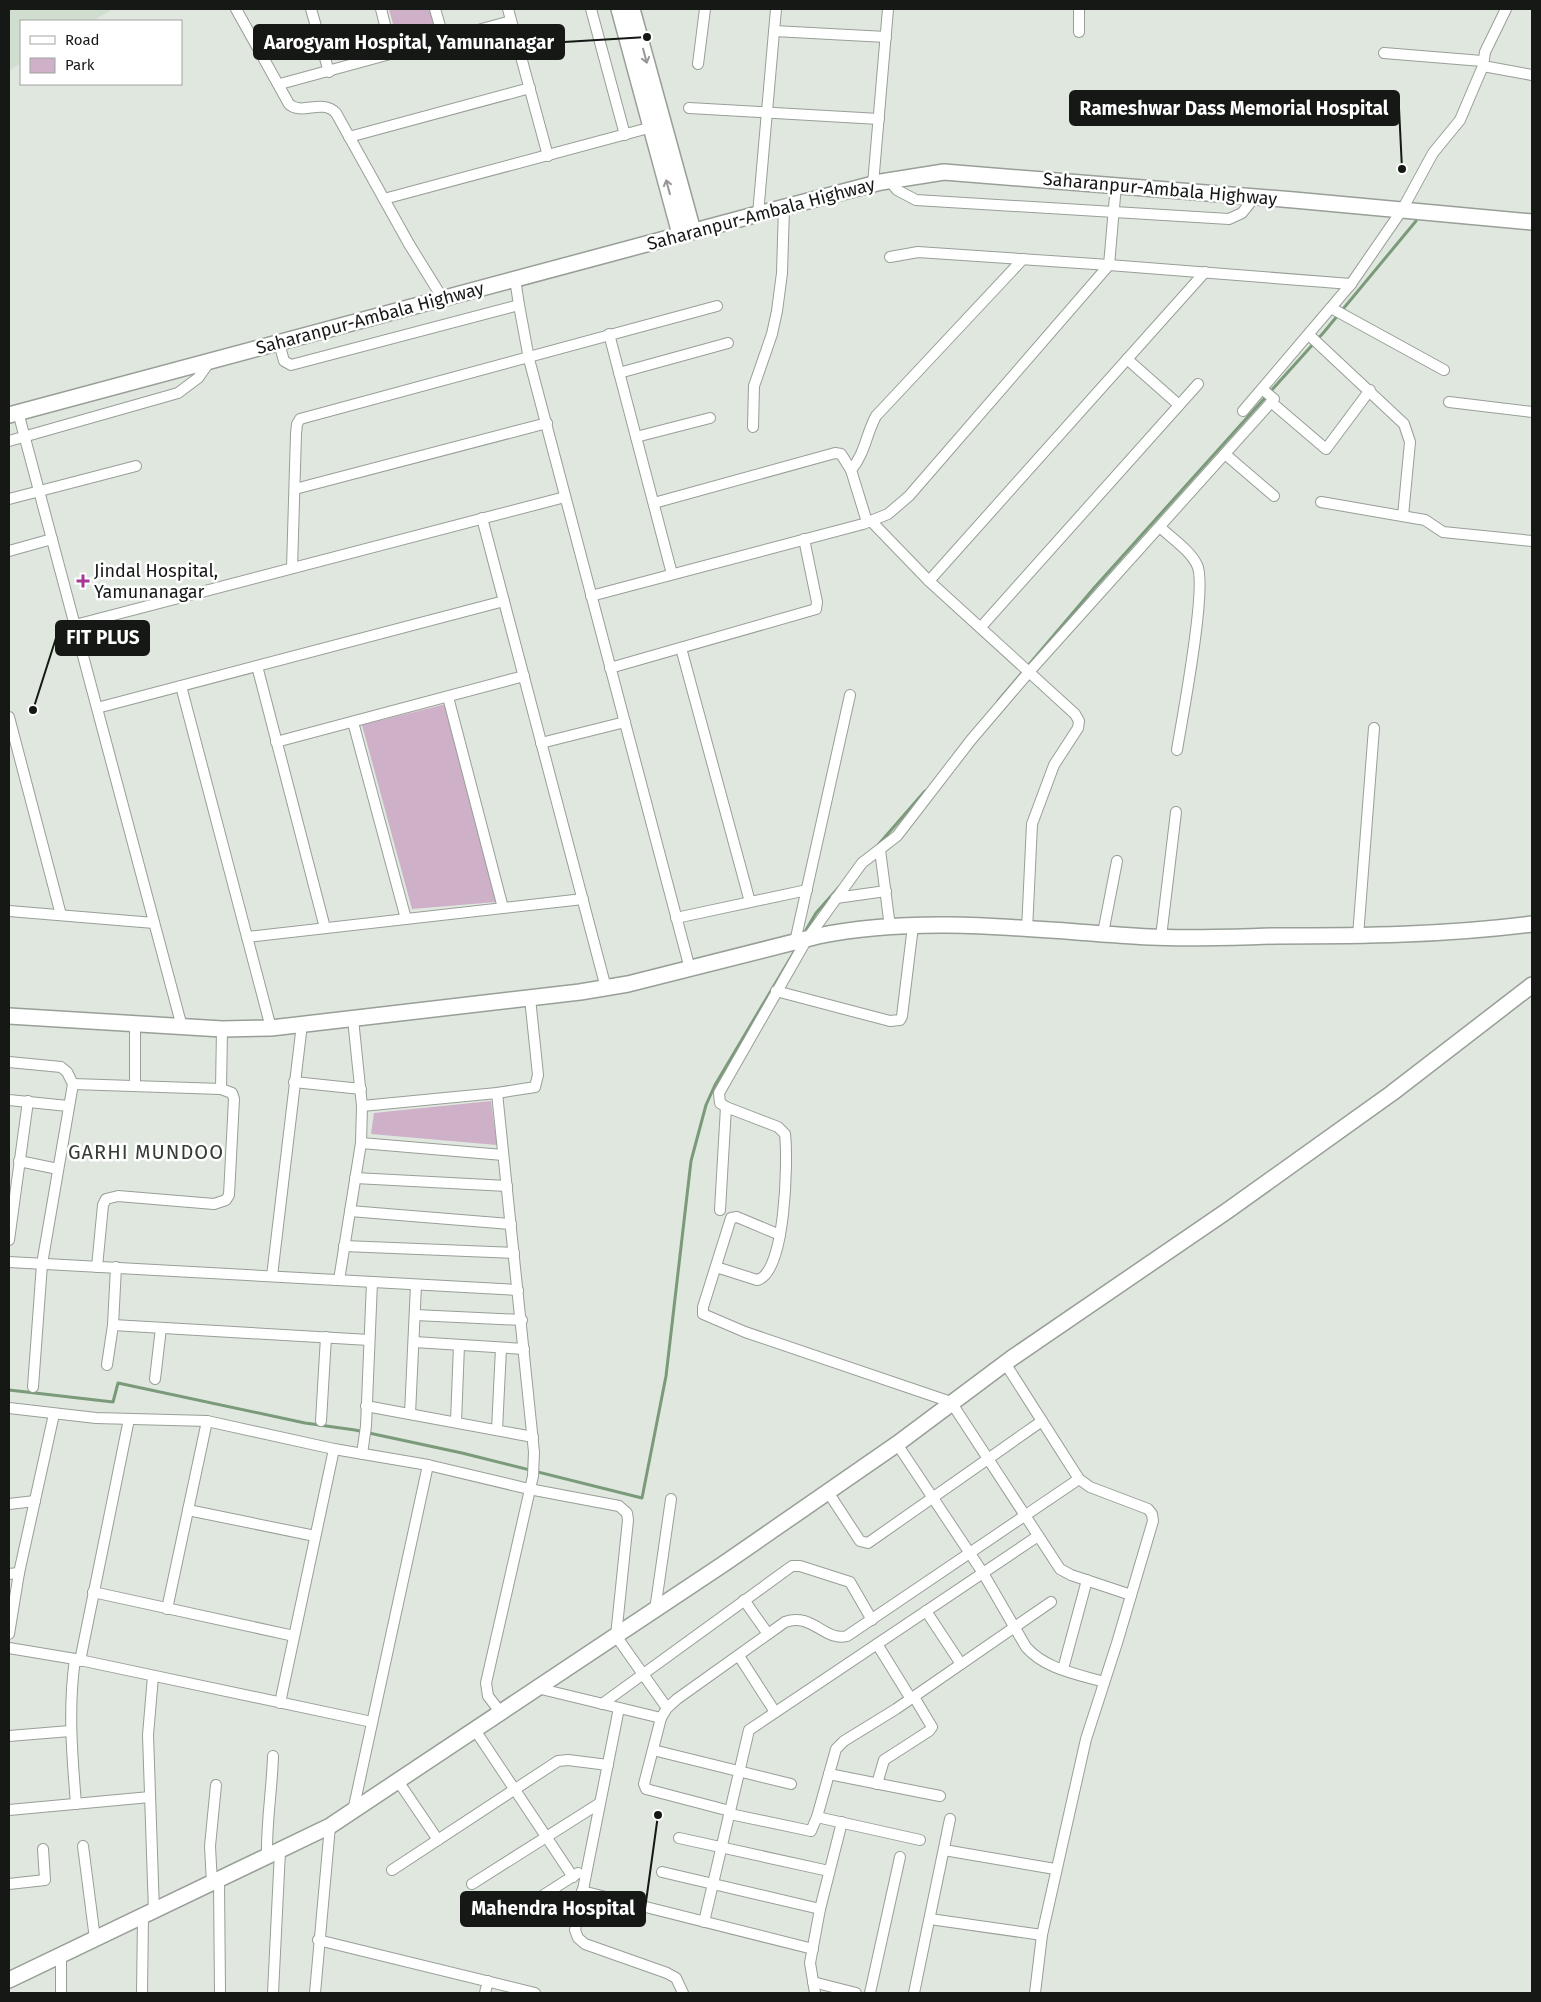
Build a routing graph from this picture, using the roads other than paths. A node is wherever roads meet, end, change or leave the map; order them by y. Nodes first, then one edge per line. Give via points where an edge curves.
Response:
1 (236, 9) edge
2 (311, 9) edge
3 (381, 9) edge
4 (435, 9) edge
5 (508, 9) edge
6 (592, 9) edge
7 (619, 9) edge
8 (632, 9) edge
9 (705, 9) edge
10 (776, 9) edge
11 (888, 9) edge
12 (1079, 9) edge
13 (1506, 9) edge
14 (511, 21) junction
15 (774, 31) junction
16 (1079, 32) dead end
17 (886, 37) junction
18 (444, 40) junction
19 (392, 53) junction
20 (1384, 54) dead end
21 (1483, 63) junction
22 (698, 64) dead end
23 (329, 72) junction
24 (1532, 75) edge
25 (280, 84) junction
26 (530, 88) junction
27 (689, 108) dead end
28 (767, 112) junction
29 (879, 119) junction
30 (658, 126) junction
31 (625, 135) junction
32 (350, 137) junction
33 (548, 156) junction
34 (889, 180) junction
35 (873, 184) junction
36 (1116, 185) junction
37 (384, 198) junction
38 (1254, 198) junction
39 (784, 207) junction
40 (1402, 210) junction
41 (1112, 213) junction
42 (758, 214) junction
43 (1532, 222) edge
44 (687, 233) junction
45 (890, 257) dead end
46 (1023, 259) junction
47 (1109, 264) junction
48 (1205, 272) junction
49 (515, 279) junction
50 (1350, 284) junction
51 (443, 299) junction
52 (520, 305) junction
53 (717, 306) dead end
54 (1336, 311) junction
55 (609, 334) junction
56 (1314, 338) junction
57 (279, 343) junction
58 (728, 343) dead end
59 (529, 358) junction
60 (1127, 359) junction
61 (210, 361) junction
62 (1444, 370) dead end
63 (619, 373) junction
64 (1198, 384) dead end
65 (1370, 390) junction
66 (1267, 395) junction
67 (1449, 402) dead end
68 (1179, 405) junction
69 (1243, 411) dead end
70 (1532, 412) edge
71 (14, 414) edge
72 (710, 418) dead end
73 (546, 423) junction
74 (753, 427) dead end
75 (25, 436) junction
76 (636, 437) junction
77 (9, 441) edge
78 (1225, 454) junction
79 (136, 466) dead end
80 (851, 470) junction
81 (295, 489) junction
82 (39, 491) junction
83 (1274, 496) dead end
84 (565, 497) junction
85 (9, 499) edge
86 (1321, 502) dead end
87 (654, 503) junction
88 (1403, 516) junction
89 (482, 518) junction
90 (869, 521) junction
91 (1160, 527) junction
92 (52, 539) junction
93 (804, 539) junction
94 (1532, 541) edge
95 (9, 551) edge
96 (292, 568) junction
97 (672, 574) junction
98 (929, 580) junction
99 (591, 596) junction
100 (504, 601) junction
101 (75, 625) junction
102 (981, 627) junction
103 (681, 648) junction
104 (256, 666) junction
105 (610, 668) junction
106 (1026, 669) junction
107 (524, 676) junction
108 (181, 686) junction
109 (850, 695) dead end
110 (448, 697) junction
111 (97, 708) junction
112 (9, 717) edge
113 (353, 722) junction
114 (625, 722) junction
115 (1374, 728) dead end
116 (276, 742) junction
117 (541, 743) junction
118 (1178, 750) dead end
119 (1176, 812) dead end
120 (880, 850) junction
121 (1117, 861) dead end
122 (807, 890) junction
123 (886, 891) junction
124 (836, 898) junction
125 (583, 899) junction
126 (750, 902) junction
127 (503, 908) junction
128 (9, 911) edge
129 (61, 915) junction
130 (676, 918) junction
131 (406, 919) junction
132 (154, 923) junction
133 (1532, 924) edge
134 (912, 926) junction
135 (890, 927) junction
136 (325, 928) junction
137 (1027, 930) junction
138 (1103, 933) junction
139 (1358, 936) junction
140 (247, 937) junction
141 (1161, 937) junction
142 (801, 940) junction
143 (690, 969) junction
144 (1532, 985) edge
145 (606, 988) junction
146 (776, 991) junction
147 (530, 998) junction
148 (9, 1016) edge
149 (353, 1019) junction
150 (302, 1024) junction
151 (135, 1025) junction
152 (182, 1027) junction
153 (271, 1028) junction
154 (222, 1029) junction
155 (9, 1062) edge
156 (294, 1082) junction
157 (73, 1084) junction
158 (135, 1086) junction
159 (221, 1089) junction
160 (361, 1089) junction
161 (496, 1093) junction
162 (9, 1100) edge
163 (28, 1101) junction
164 (68, 1106) junction
165 (362, 1106) junction
166 (726, 1107) junction
167 (361, 1143) junction
168 (503, 1155) junction
169 (19, 1161) junction
170 (58, 1169) junction
171 (355, 1178) junction
172 (507, 1186) junction
173 (720, 1210) dead end
174 (350, 1211) junction
175 (511, 1224) junction
176 (780, 1234) junction
177 (9, 1240) edge
178 (344, 1246) junction
179 (514, 1252) junction
180 (9, 1262) edge
181 (42, 1264) junction
182 (97, 1266) junction
183 (716, 1267) junction
184 (116, 1268) junction
185 (272, 1276) junction
186 (339, 1280) junction
187 (372, 1282) junction
188 (416, 1285) junction
189 (518, 1290) junction
190 (415, 1315) junction
191 (522, 1320) junction
192 (113, 1325) junction
193 (161, 1328) junction
194 (326, 1337) junction
195 (369, 1340) junction
196 (414, 1342) junction
197 (459, 1345) junction
198 (501, 1348) junction
199 (524, 1349) junction
200 (1005, 1363) junction
201 (107, 1365) dead end
202 (155, 1379) dead end
203 (33, 1387) dead end
204 (951, 1402) junction
205 (366, 1406) junction
206 (9, 1408) edge
207 (54, 1414) junction
208 (410, 1414) junction
209 (129, 1419) junction
210 (207, 1421) junction
211 (321, 1421) dead end
212 (1042, 1421) junction
213 (456, 1422) junction
214 (497, 1430) junction
215 (533, 1437) junction
216 (898, 1444) junction
217 (334, 1449) junction
218 (362, 1454) junction
219 (988, 1460) junction
220 (428, 1465) junction
221 (1079, 1479) junction
222 (529, 1489) junction
223 (828, 1492) junction
224 (932, 1498) junction
225 (671, 1499) dead end
226 (35, 1501) junction
227 (9, 1504) edge
228 (188, 1510) junction
229 (1025, 1516) junction
230 (315, 1536) junction
231 (1038, 1536) junction
232 (970, 1554) junction
233 (983, 1573) junction
234 (14, 1574) edge
235 (1088, 1580) junction
236 (93, 1592) junction
237 (1131, 1595) junction
238 (744, 1600) junction
239 (1050, 1602) dead end
240 (167, 1609) junction
241 (655, 1610) junction
242 (926, 1611) junction
243 (872, 1620) junction
244 (1016, 1627) junction
245 (9, 1634) edge
246 (768, 1634) junction
247 (294, 1636) junction
248 (616, 1636) junction
249 (877, 1644) junction
250 (9, 1648) edge
251 (739, 1656) junction
252 (77, 1660) junction
253 (961, 1664) junction
254 (1063, 1669) junction
255 (643, 1674) junction
256 (153, 1676) junction
257 (1104, 1682) junction
258 (537, 1688) junction
259 (912, 1698) junction
260 (280, 1703) junction
261 (602, 1704) junction
262 (619, 1708) junction
263 (775, 1712) junction
264 (501, 1713) junction
265 (664, 1713) junction
266 (372, 1722) junction
267 (475, 1730) junction
268 (70, 1731) junction
269 (9, 1736) edge
270 (653, 1750) junction
271 (273, 1756) dead end
272 (608, 1765) junction
273 (739, 1772) junction
274 (829, 1774) junction
275 (398, 1781) junction
276 (791, 1784) dead end
277 (877, 1784) junction
278 (216, 1785) dead end
279 (514, 1789) junction
280 (940, 1796) dead end
281 (150, 1797) junction
282 (600, 1803) junction
283 (76, 1804) junction
284 (9, 1810) edge
285 (353, 1811) junction
286 (730, 1813) junction
287 (817, 1817) junction
288 (950, 1819) dead end
289 (842, 1822) junction
290 (330, 1826) junction
291 (547, 1838) junction
292 (679, 1838) dead end
293 (438, 1840) junction
294 (920, 1840) dead end
295 (83, 1846) dead end
296 (722, 1848) junction
297 (43, 1849) dead end
298 (944, 1850) junction
299 (273, 1854) junction
300 (900, 1858) dead end
301 (586, 1867) junction
302 (1055, 1869) junction
303 (392, 1870) dead end
304 (829, 1871) junction
305 (662, 1872) dead end
306 (572, 1877) junction
307 (215, 1883) junction
308 (9, 1884) edge
309 (472, 1884) dead end
310 (714, 1884) junction
311 (582, 1891) junction
312 (528, 1905) dead end
313 (820, 1910) junction
314 (148, 1914) junction
315 (930, 1919) junction
316 (704, 1922) junction
317 (1042, 1935) junction
318 (95, 1940) junction
319 (318, 1940) junction
320 (813, 1949) junction
321 (61, 1955) junction
322 (9, 1980) edge
323 (488, 1981) junction
324 (813, 1982) junction
325 (61, 1993) edge
326 (142, 1993) edge
327 (220, 1993) edge
328 (274, 1993) edge
329 (315, 1993) edge
330 (485, 1993) edge
331 (535, 1993) edge
332 (684, 1993) edge
333 (815, 1993) edge
334 (856, 1993) edge
335 (870, 1993) edge
336 (914, 1993) edge
337 (1035, 1993) edge

1 - 25 street
2 - 23 street
3 - 19 street
4 - 18 street
5 - 14 street
6 - 31 street
7 - 30 street
8 -> 30 street
9 - 22 street
10 - 15 street
11 - 17 street
12 - 16 street
13 - 21 street
14 - 18 street
14 - 26 street
15 - 17 street
15 - 28 street
17 - 29 street
18 - 19 street
19 - 23 street
20 - 21 street
21 - 24 street
21 - 40 street via 1460,120 1433,153
23 - 25 street
25 - 32 street via 292,107 332,109
26 - 32 street
26 - 33 street
27 - 28 street
28 - 29 street
28 - 42 street
29 - 35 street
30 - 31 street
30 - 44 street
31 - 33 street
32 - 37 street
33 - 37 street
34 - 35 street, Saharanpur-Ambala Highway
34 - 36 street, Saharanpur-Ambala Highway via 944,172
34 - 41 street via 897,190 916,200
35 - 39 street, Saharanpur-Ambala Highway
36 - 38 street, Saharanpur-Ambala Highway
36 - 41 street
37 - 51 street
38 - 40 street, Saharanpur-Ambala Highway
38 - 41 street via 1242,213 1229,219
39 - 42 street, Saharanpur-Ambala Highway
39 - 74 street via 778,302 772,334 754,386
40 - 43 street, Saharanpur-Ambala Highway
40 - 50 street
41 - 47 street
42 - 44 street, Saharanpur-Ambala Highway
44 - 49 street, Saharanpur-Ambala Highway
45 - 46 street via 918,252
46 - 47 street
46 - 80 street via 876,416 863,454
47 - 48 street
47 - 90 street via 909,496 888,514
48 - 50 street
48 - 60 street
49 - 51 street, Saharanpur-Ambala Highway
49 - 52 street
50 - 54 street
51 - 57 street, Saharanpur-Ambala Highway
52 - 57 street via 291,365 284,361
52 - 59 street
53 - 55 street
54 - 56 street
54 - 62 street
55 - 59 street
55 - 63 street
56 - 65 street
56 - 66 street
57 - 61 street, Saharanpur-Ambala Highway
58 - 63 street
59 - 73 street
59 - 81 street via 300,419 296,434
60 - 68 street
60 - 98 street
61 - 71 street, Saharanpur-Ambala Highway
61 - 75 street via 198,378 178,393
63 - 76 street
64 - 68 street
65 - 66 street via 1326,449
65 - 88 street via 1408,431 1410,442
66 - 69 street
66 - 78 street
67 - 70 street
68 - 102 street
71 - 75 street
72 - 76 street
73 - 81 street
73 - 84 street
75 - 77 street
75 - 82 street
76 - 87 street
78 - 83 street
78 - 91 street
79 - 82 street
80 - 87 street via 845,458 835,453
80 - 90 street
81 - 96 street
82 - 85 street
82 - 92 street
84 - 89 street
84 - 99 street
86 - 88 street
87 - 97 street
88 - 94 street via 1429,522 1443,532
89 - 96 street
89 - 100 street
90 - 93 street
90 - 98 street
91 - 106 street
91 - 118 street via 1194,560 1201,575
92 - 95 street
92 - 101 street
93 - 97 street
93 - 103 street via 816,609
96 - 101 street
97 - 99 street
98 - 102 street
99 - 105 street
100 - 104 street
100 - 107 street
101 - 111 street
102 - 106 street
103 - 105 street
103 - 126 street
104 - 108 street
104 - 116 street
105 - 114 street
106 - 120 street via 897,836
106 - 137 street via 1079,720 1078,728 1054,764 1032,824
107 - 110 street
107 - 117 street
108 - 111 street
108 - 140 street
109 - 122 street
110 - 113 street
110 - 127 street
111 - 132 street
112 - 129 street
113 - 116 street
113 - 131 street
114 - 117 street
114 - 130 street
115 - 139 street
116 - 136 street
117 - 125 street
119 - 141 street
120 - 123 street
120 - 124 street via 862,864
121 - 138 street
122 - 126 street
122 - 142 street
123 - 124 street
123 - 135 street
124 - 142 street
125 - 127 street
125 - 145 street
126 - 130 street
127 - 131 street
128 - 129 street
129 - 132 street
130 - 143 street
131 - 136 street
132 - 152 street
133 - 139 street
134 - 135 street
134 - 137 street
134 - 146 street via 900,1020 890,1021
135 - 142 street via 843,931
136 - 140 street
137 - 138 street
138 - 141 street
139 - 141 street
140 - 153 street
142 - 143 street
142 - 146 street
143 - 145 street
144 - 200 street via 1474,1032 1235,1206
145 - 147 street
146 - 166 street via 719,1094 720,1103
147 - 149 street
147 - 161 street via 538,1081 530,1089
148 - 151 street
149 - 150 street
149 - 160 street
150 - 153 street
150 - 156 street
151 - 152 street
151 - 158 street
152 - 154 street
153 - 154 street
154 - 159 street
155 - 157 street via 61,1067
156 - 160 street
156 - 185 street
157 - 158 street
157 - 164 street
158 - 159 street
159 - 182 street via 232,1093 234,1099 226,1200 214,1204 118,1196 106,1199
160 - 165 street
161 - 165 street
161 - 168 street
162 - 163 street
163 - 164 street
163 - 169 street
164 - 170 street
165 - 167 street
166 - 173 street
166 - 176 street via 778,1127 785,1134 787,1182
167 - 168 street
167 - 171 street
168 - 172 street
169 - 170 street
169 - 177 street
170 - 181 street
171 - 172 street
171 - 174 street
172 - 175 street
174 - 175 street
174 - 178 street
175 - 179 street
176 - 183 street via 769,1268 761,1279
176 - 183 street via 734,1216
178 - 179 street
178 - 186 street
179 - 189 street
180 - 181 street
181 - 182 street
181 - 203 street
182 - 184 street
183 - 204 street via 702,1310 707,1318
184 - 185 street
184 - 192 street
185 - 186 street
186 - 187 street
187 - 188 street
187 - 195 street
188 - 189 street
188 - 190 street
189 - 191 street
190 - 191 street
190 - 196 street
191 - 199 street
192 - 193 street
192 - 201 street
193 - 194 street
193 - 202 street
194 - 195 street
194 - 211 street
195 - 205 street
196 - 197 street
196 - 208 street
197 - 198 street
197 - 213 street
198 - 199 street
198 - 214 street
199 - 215 street
200 - 204 street
200 - 212 street
204 - 216 street
204 - 219 street
205 - 208 street
205 - 218 street
206 - 207 street
207 - 209 street
207 - 226 street
208 - 213 street
209 - 210 street
209 - 236 street
210 - 217 street
210 - 228 street
212 - 219 street
212 - 221 street
213 - 214 street
214 - 215 street
215 - 222 street via 533,1471
216 - 223 street
216 - 224 street
217 - 218 street
217 - 230 street
218 - 220 street
219 - 224 street
219 - 229 street
220 - 222 street
220 - 266 street
221 - 229 street
221 - 237 street via 1152,1514
222 - 248 street via 619,1506 627,1513
222 - 264 street via 486,1683 488,1696
223 - 224 street via 863,1544
223 - 241 street
224 - 232 street
225 - 241 street
226 - 227 street
226 - 234 street
228 - 230 street
228 - 240 street
229 - 231 street
229 - 232 street
230 - 247 street
231 - 233 street
231 - 235 street via 1060,1569
232 - 233 street
232 - 243 street
233 - 242 street
233 - 244 street
234 - 245 street
235 - 237 street
235 - 254 street
236 - 240 street
236 - 252 street
237 - 257 street
238 - 243 street via 792,1566 800,1566 850,1582
238 - 246 street
238 - 255 street
239 - 244 street
240 - 247 street
241 - 248 street
242 - 249 street
242 - 253 street
243 - 246 street via 841,1638 795,1618
244 - 253 street
244 - 254 street via 1035,1657
246 - 251 street
247 - 260 street
248 - 255 street
248 - 258 street
249 - 259 street
249 - 263 street
250 - 252 street
251 - 263 street
251 - 265 street via 677,1699
252 - 256 street
252 - 268 street via 71,1685
253 - 259 street
254 - 257 street
255 - 261 street
255 - 265 street
256 - 260 street
256 - 281 street via 148,1736
257 - 302 street via 1086,1739
258 - 261 street
258 - 264 street
259 - 274 street via 844,1741 833,1755
259 - 277 street via 932,1727 884,1760
260 - 266 street
261 - 262 street
262 - 265 street
262 - 272 street
263 - 273 street via 749,1730
264 - 267 street
265 - 270 street
266 - 285 street
267 - 275 street
267 - 279 street
268 - 269 street
268 - 283 street
270 - 273 street
270 - 286 street via 644,1784 646,1789
271 - 299 street via 272,1800 266,1824
272 - 279 street via 558,1761
272 - 282 street
273 - 276 street
273 - 286 street
274 - 277 street
274 - 287 street
275 - 285 street
275 - 293 street
277 - 280 street
278 - 307 street via 210,1846
279 - 291 street
279 - 293 street
281 - 283 street
281 - 314 street
282 - 291 street
282 - 301 street
283 - 284 street
285 - 290 street
286 - 287 street via 808,1832 814,1829
286 - 296 street
287 - 289 street
288 - 298 street
289 - 294 street
289 - 304 street
290 - 299 street
290 - 319 street
291 - 306 street
291 - 309 street
292 - 296 street
293 - 303 street
295 - 318 street
296 - 304 street
296 - 310 street
297 - 308 street via 45,1880
298 - 302 street
298 - 315 street
299 - 307 street
299 - 328 street
300 - 335 street
301 - 306 street
301 - 311 street
302 - 317 street
304 - 313 street
305 - 310 street
306 - 312 street
307 - 314 street
307 - 327 street
310 - 313 street
310 - 316 street
311 - 316 street
311 - 332 street via 575,1930 578,1938 585,1944 667,1973 676,1978
313 - 320 street
314 - 318 street
314 - 326 street
315 - 317 street
315 - 336 street
316 - 320 street
317 - 337 street
318 - 321 street
319 - 323 street
319 - 329 street
320 - 324 street via 810,1963
321 - 322 street
321 - 325 street
323 - 330 street
323 - 331 street
324 - 333 street
324 - 334 street

